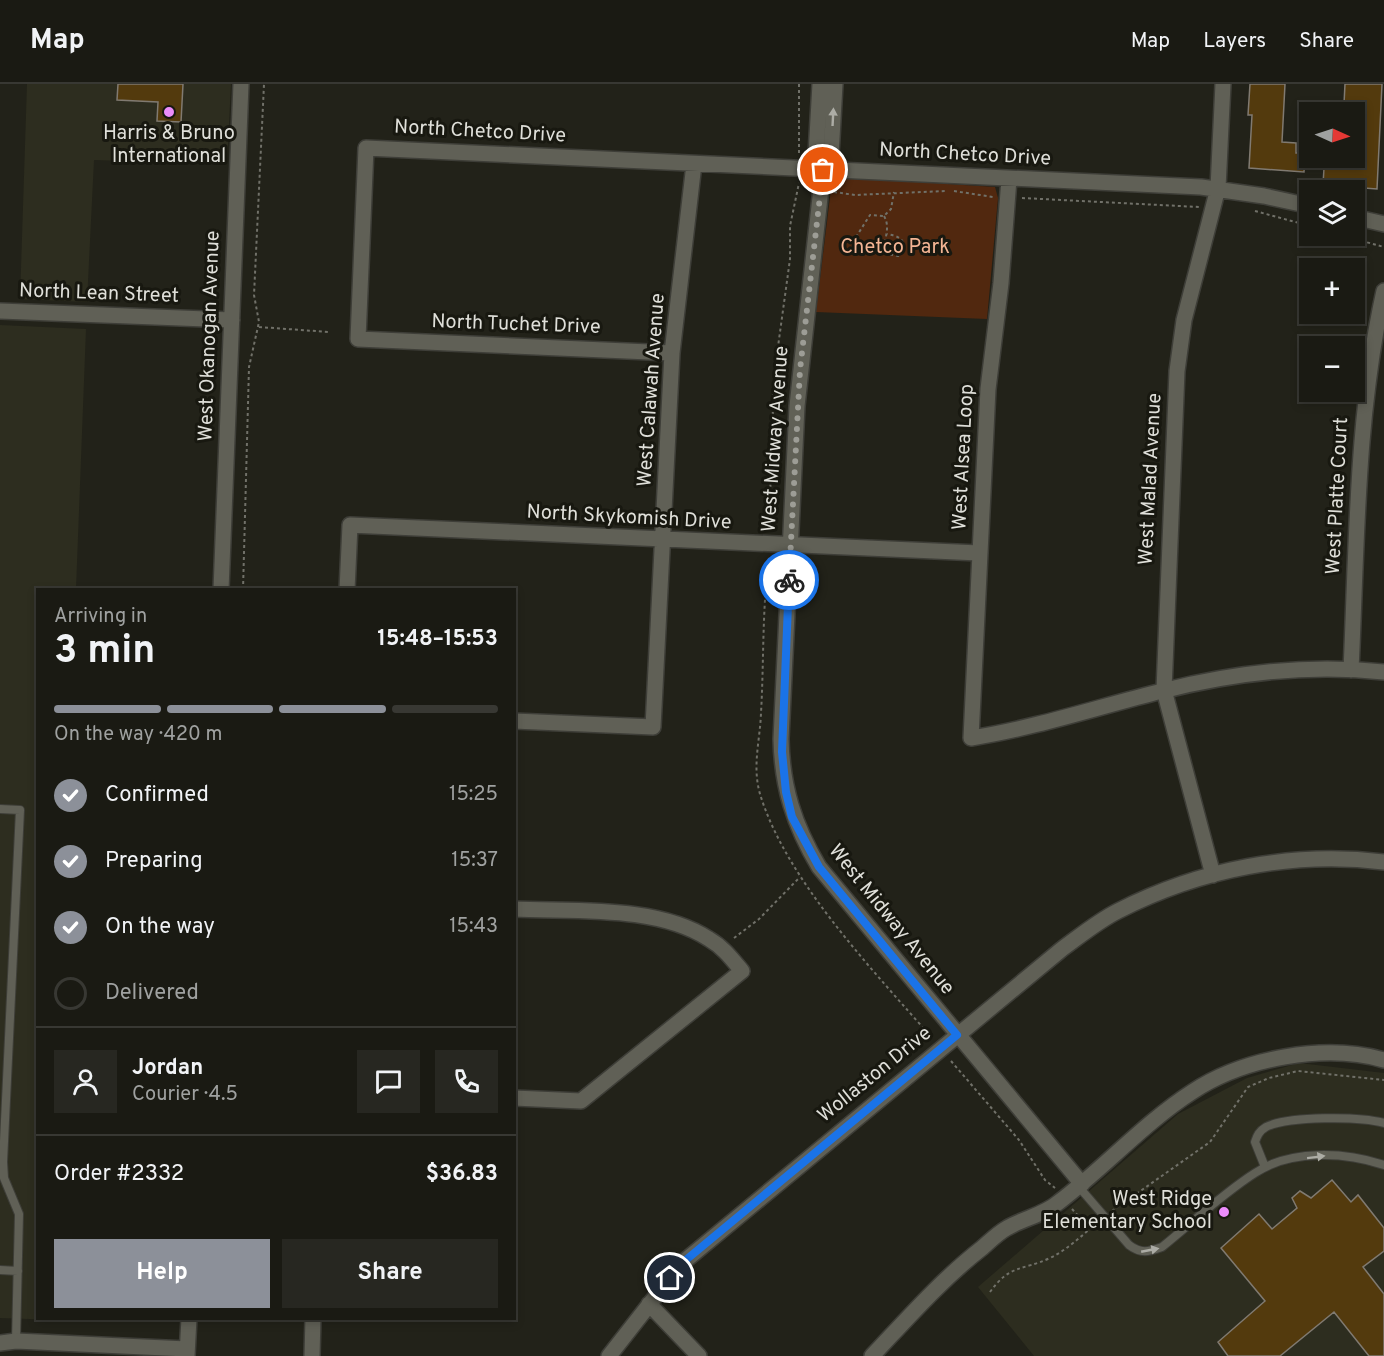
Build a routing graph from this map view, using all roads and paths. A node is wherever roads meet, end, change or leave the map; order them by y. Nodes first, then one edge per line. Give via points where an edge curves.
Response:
1 (241, 84) edge
2 (264, 84) edge
3 (799, 84) edge
4 (820, 84) edge
5 (835, 84) edge
6 (1223, 84) edge
7 (694, 164) junction
8 (799, 169) junction
9 (823, 170) junction
10 (1009, 179) junction
11 (1218, 188) junction
12 (822, 191) junction
13 (894, 192) junction
14 (1008, 197) junction
15 (1299, 204) edge
16 (1213, 207) junction
17 (1255, 211) dead end
18 (884, 216) junction
19 (1365, 220) edge
20 (1299, 223) edge
21 (1384, 224) edge
22 (887, 234) junction
23 (856, 237) dead end
24 (1365, 242) edge
25 (1384, 247) edge
26 (1384, 291) edge
27 (0, 311) edge
28 (232, 320) junction
29 (259, 327) junction
30 (329, 332) dead end
31 (358, 339) joint
32 (672, 352) junction
33 (662, 540) junction
34 (769, 545) junction
35 (791, 546) junction
36 (979, 553) junction
37 (221, 588) edge
38 (243, 588) edge
39 (347, 588) edge
40 (1351, 670) junction
41 (1384, 672) edge
42 (1164, 690) junction
43 (516, 721) edge
44 (0, 809) edge
45 (1384, 862) edge
46 (1214, 875) junction
47 (801, 877) junction
48 (516, 909) edge
49 (734, 938) dead end
50 (957, 1035) junction
51 (941, 1049) junction
52 (1384, 1060) edge
53 (1384, 1080) edge
54 (516, 1098) edge
55 (1384, 1123) edge
56 (1384, 1165) edge
57 (1266, 1167) junction
58 (1081, 1185) junction
59 (1064, 1199) junction
60 (1104, 1217) junction
61 (1090, 1229) junction
62 (0, 1270) edge
63 (18, 1271) junction
64 (990, 1292) dead end
65 (649, 1304) junction
66 (189, 1320) edge
67 (313, 1320) edge
68 (0, 1336) edge
69 (16, 1341) junction
70 (0, 1344) edge
71 (187, 1352) edge
72 (312, 1356) edge
73 (609, 1356) edge
74 (699, 1356) edge
75 (872, 1356) edge

1 - 28 street, West Okanogan Avenue
2 - 29 path via 254,295
3 - 8 path
4 - 9 street, West Midway Avenue via 816,154
9 -> 5 street, West Midway Avenue via 831,156
6 - 11 street, West Malad Avenue
7 - 8 street, North Chetco Drive
7 - 31 street, North Chetco Drive via 366,148
7 - 32 street, West Calawah Avenue
8 - 9 street, North Chetco Drive
8 - 34 path via 774,376
9 - 10 street, North Chetco Drive
9 - 12 street, West Midway Avenue
10 - 11 street, North Chetco Drive
10 - 14 street, West Alsea Loop
11 - 15 street, North Chetco Drive
11 - 16 street, West Malad Avenue
12 - 13 path via 855,195
12 - 35 street, West Midway Avenue via 800,370
13 - 14 path via 953,191
13 - 18 path via 891,209
14 - 16 path
14 - 36 street, West Alsea Loop via 988,390
16 - 42 street, West Malad Avenue via 1184,320 1177,370
17 - 20 path
18 - 22 path
18 - 23 path via 870,215
19 - 21 street
22 - 22 path via 887,254 902,253 901,239
24 - 25 path
26 - 40 street, West Platte Court via 1364,403
27 - 28 street, North Lean Street
28 - 37 street, West Okanogan Avenue
29 - 30 path
29 - 38 path via 249,367
31 - 32 street, North Tuchet Drive
32 - 33 street, West Calawah Avenue
33 - 34 street, North Skykomish Drive
33 - 39 street, North Skykomish Drive via 350,525
33 - 43 street, West Calawah Avenue via 653,727
34 - 35 street, North Skykomish Drive
34 - 47 path via 755,771 772,825
35 - 36 street, North Skykomish Drive
35 - 50 street, West Midway Avenue via 781,739 792,817 819,867
36 - 42 street, West Alsea Loop via 971,738 1000,734
40 - 41 street
40 - 42 street via 1274,672
42 - 46 street, West Malad Avenue
44 - 63 lane via 20,810 3,1162 4,1179 19,1214
45 - 46 street, Wollaston Drive via 1308,859
46 - 50 street, Wollaston Drive via 1117,912 1062,949
47 - 49 path
47 - 51 path
48 - 54 street via 641,915 667,920 709,938 742,971 581,1101
50 - 51 street, Wollaston Drive
50 - 58 street, West Midway Avenue
51 - 59 path
51 - 65 street, Wollaston Drive via 681,1264
52 - 58 street via 1343,1053 1303,1054 1228,1074 1193,1090 1162,1113
53 - 60 path via 1298,1071 1269,1077 1248,1087 1210,1142
55 - 57 lane via 1315,1119 1264,1128 1255,1142
57 -> 56 lane via 1326,1155
60 -> 57 lane via 1129,1245 1138,1252 1147,1252 1162,1247
58 - 59 street
58 - 60 lane
59 - 61 path
59 - 75 street via 1051,1209 1006,1228 953,1270
60 - 61 path
61 - 64 path via 1051,1257 1012,1270
62 - 63 lane
63 - 69 lane
65 - 73 street, Wollaston Drive
65 - 74 street
66 - 71 street
67 - 72 street
68 - 69 street
69 - 70 street
69 - 71 street

